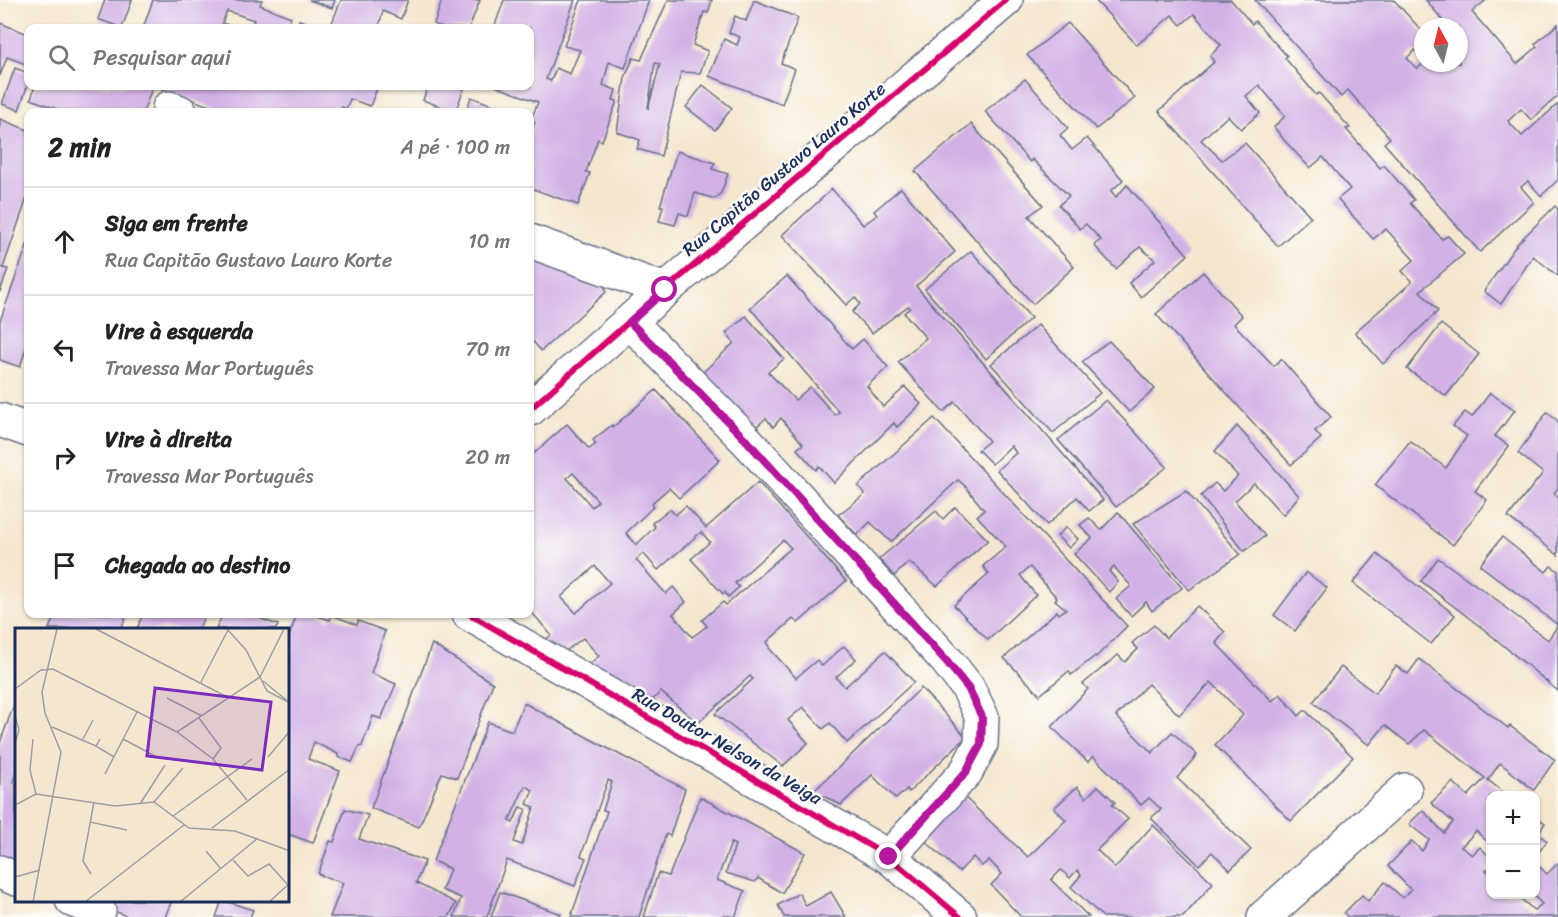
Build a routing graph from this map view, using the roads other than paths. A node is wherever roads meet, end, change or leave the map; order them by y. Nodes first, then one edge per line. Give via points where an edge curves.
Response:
1 (993, 3) edge
2 (534, 241) edge
3 (665, 290) junction
4 (630, 322) junction
5 (534, 406) edge
6 (0, 420) edge
7 (24, 429) edge
8 (476, 618) edge
9 (1405, 790) dead end
10 (889, 857) junction
11 (0, 872) edge
12 (15, 879) edge
13 (960, 917) edge
14 (1264, 917) edge

1 - 3 street, Rua Capitão Gustavo Lauro Korte
2 - 3 street
3 - 4 street, Rua Capitão Gustavo Lauro Korte
4 - 5 street, Rua Capitão Gustavo Lauro Korte
4 - 10 street via 747,441 968,688 982,717 981,744 966,772
6 - 7 street
8 - 10 street, Rua Doutor Nelson da Veiga
9 - 14 street
10 - 13 street, Rua Doutor Nelson da Veiga
11 - 12 street

